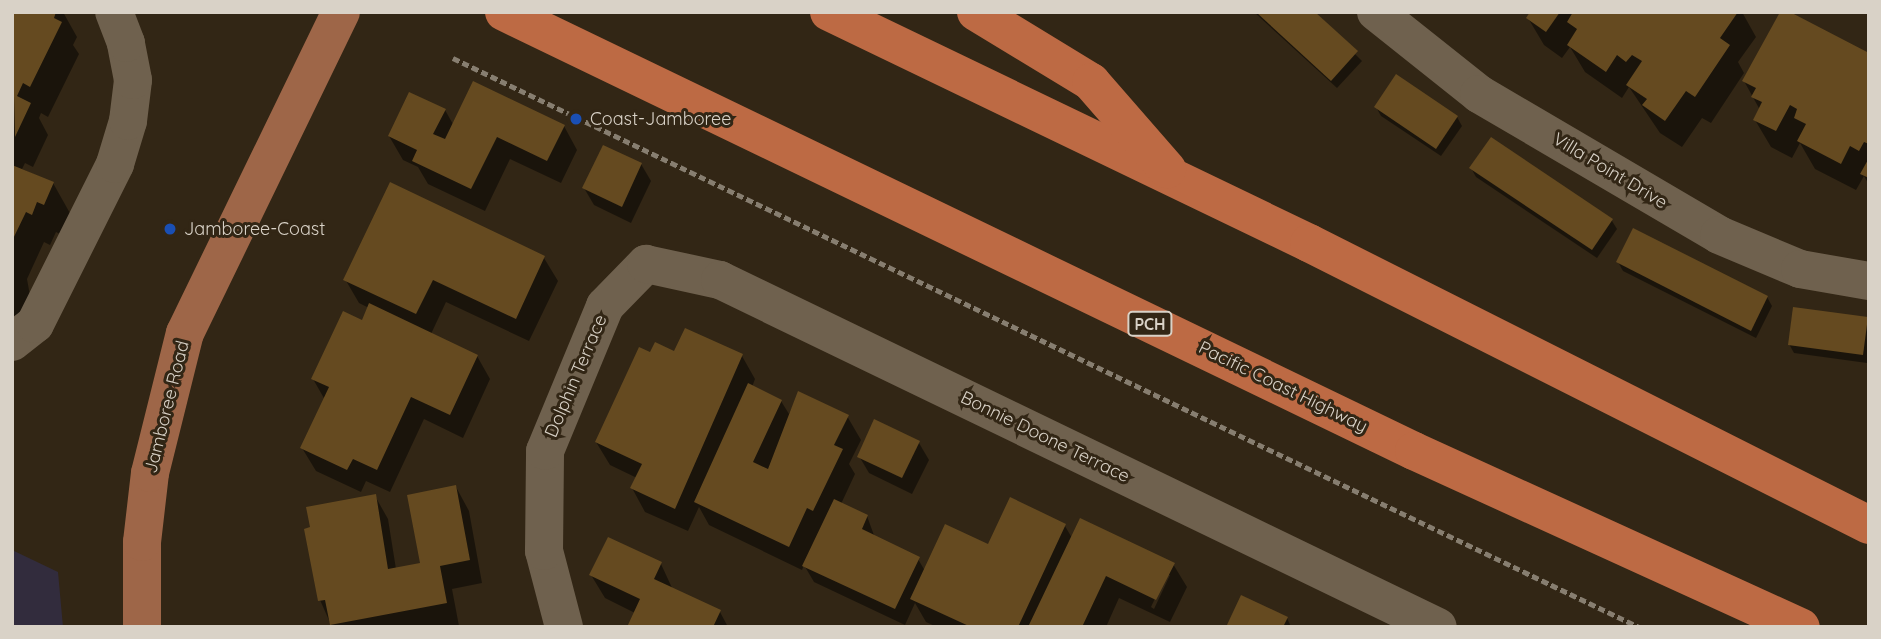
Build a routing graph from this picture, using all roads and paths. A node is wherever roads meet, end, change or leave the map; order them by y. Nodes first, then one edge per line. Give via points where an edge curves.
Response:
1 (114, 12) edge
2 (341, 12) edge
3 (503, 12) edge
4 (829, 12) edge
5 (976, 12) edge
6 (1376, 12) edge
7 (453, 58) dead end
8 (1178, 181) junction
9 (646, 264) joint
10 (1869, 281) edge
11 (12, 342) edge
12 (1869, 525) edge
13 (142, 627) edge
14 (564, 627) edge
15 (1438, 627) edge
16 (1639, 627) edge
17 (1801, 627) edge

1 - 11 street via 133,80 128,121 115,164 35,324
2 - 13 main road, Jamboree Road via 185,333 150,473 142,542
3 - 17 highway, Pacific Coast Highway / PCH via 1402,445
4 - 8 highway
5 - 8 highway via 1091,82
6 - 10 street, Villa Point Drive via 1479,93 1719,235 1800,269
7 - 16 path
8 - 12 highway
9 - 14 street, Dolphin Terrace via 605,306 545,451 544,551
9 - 15 street, Bonnie Doone Terrace via 720,280

